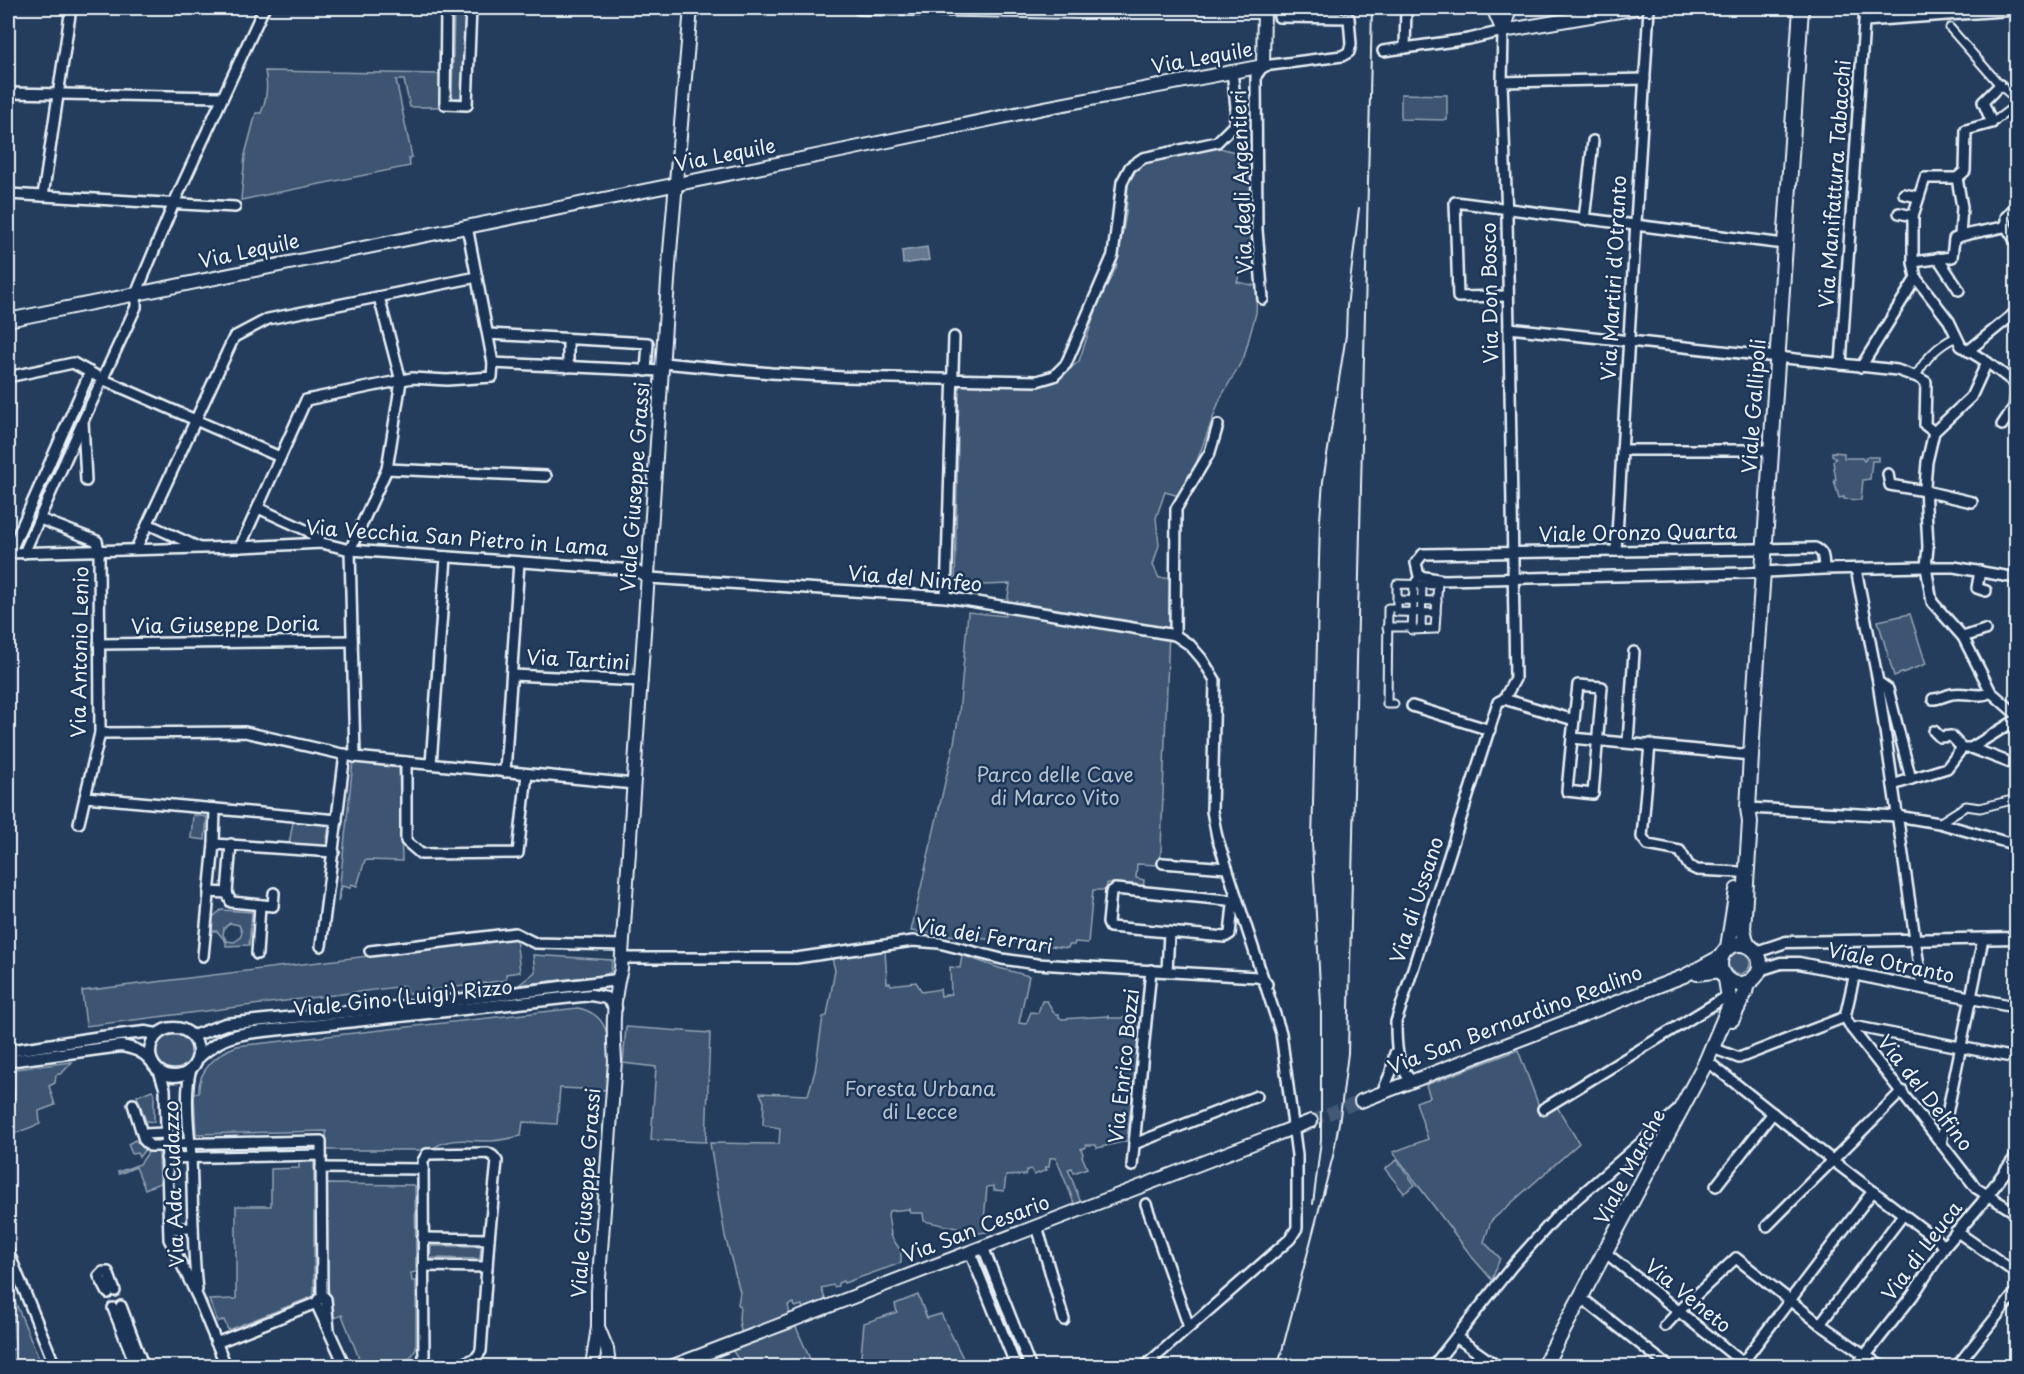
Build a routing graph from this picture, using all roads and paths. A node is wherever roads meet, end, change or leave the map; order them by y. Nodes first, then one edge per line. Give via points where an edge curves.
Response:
1 (71, 8) edge
2 (264, 8) edge
3 (446, 8) edge
4 (471, 8) edge
5 (691, 8) edge
6 (859, 8) edge
7 (1409, 8) edge
8 (1493, 8) edge
9 (1507, 8) edge
10 (1637, 8) edge
11 (1649, 8) edge
12 (1801, 8) edge
13 (1865, 8) edge
14 (1138, 10) edge
15 (1249, 10) edge
16 (1264, 10) edge
17 (2016, 10) edge
18 (1602, 11) edge
19 (1279, 17) dead end
20 (1865, 21) junction
21 (1948, 21) junction
22 (1503, 32) junction
23 (1405, 48) junction
24 (1383, 51) dead end
25 (1263, 66) junction
26 (1232, 71) junction
27 (1645, 79) junction
28 (1502, 82) junction
29 (2000, 85) junction
30 (8, 93) edge
31 (57, 94) junction
32 (222, 97) junction
33 (2016, 99) edge
34 (2016, 105) edge
35 (1992, 123) junction
36 (1593, 141) dead end
37 (1957, 177) junction
38 (676, 184) junction
39 (8, 194) edge
40 (1904, 194) dead end
41 (43, 196) junction
42 (1918, 197) junction
43 (174, 203) junction
44 (2016, 206) edge
45 (235, 207) dead end
46 (1507, 210) junction
47 (1899, 213) dead end
48 (1912, 216) junction
49 (1584, 220) junction
50 (467, 226) junction
51 (1634, 226) junction
52 (2006, 226) junction
53 (1960, 236) junction
54 (2016, 242) edge
55 (1784, 244) junction
56 (1938, 258) junction
57 (1913, 262) junction
58 (477, 277) junction
59 (1916, 278) junction
60 (1959, 290) dead end
61 (136, 294) junction
62 (1508, 296) junction
63 (379, 297) junction
64 (1263, 299) dead end
65 (2016, 312) edge
66 (8, 320) edge
67 (1509, 328) junction
68 (488, 334) junction
69 (954, 337) dead end
70 (568, 339) junction
71 (1629, 342) junction
72 (1962, 345) junction
73 (1778, 357) junction
74 (493, 363) junction
75 (1840, 364) junction
76 (1985, 366) junction
77 (568, 367) junction
78 (663, 367) junction
79 (1862, 367) junction
80 (646, 371) junction
81 (90, 372) junction
82 (1917, 376) junction
83 (8, 377) edge
84 (102, 379) junction
85 (953, 379) junction
86 (401, 381) junction
87 (2013, 381) edge
88 (2016, 395) edge
89 (196, 420) junction
90 (83, 421) junction
91 (1218, 425) dead end
92 (2002, 425) dead end
93 (1934, 432) junction
94 (1622, 450) junction
95 (1770, 450) junction
96 (280, 457) junction
97 (387, 469) junction
98 (1888, 474) dead end
99 (546, 476) dead end
100 (86, 481) dead end
101 (1925, 491) junction
102 (1972, 502) dead end
103 (258, 508) junction
104 (40, 519) junction
105 (148, 524) junction
106 (322, 543) junction
107 (240, 547) junction
108 (200, 548) junction
109 (136, 549) junction
110 (1764, 549) junction
111 (99, 550) junction
112 (350, 550) junction
113 (1616, 551) junction
114 (9, 553) edge
115 (24, 553) junction
116 (1514, 554) junction
117 (447, 557) junction
118 (519, 562) junction
119 (1926, 567) junction
120 (1824, 569) junction
121 (1856, 569) junction
122 (1980, 571) junction
123 (1762, 573) junction
124 (649, 578) junction
125 (2016, 578) edge
126 (1514, 579) junction
127 (1418, 582) junction
128 (1440, 582) junction
129 (1978, 591) dead end
130 (946, 597) junction
131 (1397, 600) junction
132 (1418, 600) junction
133 (1437, 601) junction
134 (1397, 610) junction
135 (1413, 613) junction
136 (1422, 613) junction
137 (1436, 613) junction
138 (1388, 627) junction
139 (1397, 627) junction
140 (1413, 627) junction
141 (1421, 630) junction
142 (1985, 630) dead end
143 (1175, 635) junction
144 (1964, 637) junction
145 (352, 641) junction
146 (99, 644) junction
147 (1634, 652) dead end
148 (512, 675) junction
149 (642, 681) junction
150 (1878, 682) junction
151 (1991, 692) junction
152 (1504, 699) junction
153 (1933, 699) dead end
154 (1394, 704) dead end
155 (1412, 706) dead end
156 (2016, 714) edge
157 (1574, 720) junction
158 (2016, 720) edge
159 (1490, 730) junction
160 (1934, 731) dead end
161 (100, 733) junction
162 (1572, 738) junction
163 (1599, 740) junction
164 (1628, 742) junction
165 (1650, 744) junction
166 (1966, 748) junction
167 (350, 755) junction
168 (1751, 755) junction
169 (406, 762) junction
170 (431, 764) junction
171 (2016, 765) edge
172 (506, 772) junction
173 (527, 774) junction
174 (1911, 779) junction
175 (634, 784) junction
176 (1893, 784) junction
177 (85, 797) junction
178 (2016, 800) edge
179 (1749, 808) junction
180 (215, 809) junction
181 (1897, 816) junction
182 (337, 820) junction
183 (79, 823) dead end
184 (1939, 823) junction
185 (214, 844) junction
186 (231, 844) junction
187 (2014, 844) edge
188 (334, 852) junction
189 (1163, 863) dead end
190 (1227, 868) junction
191 (1739, 872) junction
192 (209, 892) junction
193 (228, 893) junction
194 (274, 893) dead end
195 (1237, 901) junction
196 (260, 905) junction
197 (1169, 933) junction
198 (2016, 938) edge
199 (1983, 939) junction
200 (1916, 941) junction
201 (321, 946) dead end
202 (1751, 948) junction
203 (370, 951) dead end
204 (1724, 952) junction
205 (257, 954) dead end
206 (203, 956) dead end
207 (621, 963) junction
208 (1151, 970) junction
209 (1167, 970) junction
210 (1759, 970) junction
211 (1855, 973) junction
212 (1723, 975) junction
213 (1684, 976) junction
214 (1747, 983) junction
215 (1267, 984) junction
216 (1922, 987) junction
217 (1729, 995) junction
218 (1971, 998) junction
219 (2016, 1007) edge
220 (616, 1008) junction
221 (1845, 1017) junction
222 (1852, 1029) junction
223 (156, 1034) junction
224 (193, 1036) junction
225 (1961, 1047) junction
226 (1396, 1050) junction
227 (1718, 1050) junction
228 (8, 1051) edge
229 (198, 1058) junction
230 (2016, 1058) edge
231 (8, 1061) edge
232 (615, 1061) junction
233 (1712, 1065) junction
234 (156, 1067) junction
235 (191, 1070) junction
236 (1411, 1081) junction
237 (1902, 1091) junction
238 (8, 1092) edge
239 (1382, 1093) junction
240 (1257, 1096) dead end
241 (8, 1100) edge
242 (1361, 1101) tunnel mouth
243 (133, 1104) dead end
244 (1684, 1105) junction
245 (1543, 1109) dead end
246 (1773, 1113) junction
247 (1311, 1121) tunnel mouth
248 (1294, 1127) junction
249 (165, 1133) junction
250 (144, 1134) junction
251 (189, 1143) junction
252 (1941, 1143) junction
253 (1134, 1144) junction
254 (166, 1145) junction
255 (1638, 1145) junction
256 (321, 1155) junction
257 (2016, 1157) edge
258 (166, 1158) junction
259 (191, 1158) junction
260 (1657, 1158) junction
261 (1832, 1160) junction
262 (1132, 1166) dead end
263 (321, 1168) junction
264 (423, 1169) junction
265 (1716, 1186) dead end
266 (1873, 1191) junction
267 (1988, 1195) junction
268 (1146, 1204) dead end
269 (2016, 1213) edge
270 (1904, 1215) junction
271 (1767, 1226) dead end
272 (1037, 1227) junction
273 (193, 1228) junction
274 (169, 1229) junction
275 (1956, 1231) junction
276 (423, 1239) junction
277 (489, 1239) junction
278 (1945, 1246) junction
279 (983, 1247) junction
280 (8, 1251) edge
281 (970, 1252) junction
282 (1608, 1255) junction
283 (423, 1266) junction
284 (487, 1267) junction
285 (2016, 1273) edge
286 (2016, 1292) edge
287 (198, 1298) junction
288 (319, 1299) junction
289 (1790, 1300) junction
290 (1587, 1302) junction
291 (117, 1307) dead end
292 (1678, 1312) junction
293 (1064, 1320) dead end
294 (1820, 1324) junction
295 (1665, 1326) dead end
296 (598, 1327) junction
297 (1189, 1327) junction
298 (1456, 1337) junction
299 (216, 1343) junction
300 (1864, 1356) junction
301 (1154, 1359) junction
302 (1744, 1365) edge
303 (55, 1366) edge
304 (139, 1366) edge
305 (226, 1366) edge
306 (345, 1366) edge
307 (422, 1366) edge
308 (458, 1366) edge
309 (592, 1366) edge
310 (609, 1366) edge
311 (673, 1366) edge
312 (1016, 1366) edge
313 (1030, 1366) edge
314 (1145, 1366) edge
315 (1161, 1366) edge
316 (1433, 1366) edge
317 (1497, 1366) edge
318 (1544, 1366) edge
319 (1552, 1366) edge
320 (1668, 1366) edge
321 (1857, 1366) edge
322 (1881, 1366) edge
323 (1957, 1366) edge

1 - 31 street
2 - 32 street
3 - 4 street via 445,104 467,105
5 - 38 main road, Viale Giuseppe Grassi
6 - 14 main road
7 - 23 street
8 - 22 main road
9 - 22 main road
10 - 18 main road
11 - 27 street, Via Martiri d'Otranto
12 - 55 main road, Viale Gallipoli
13 - 20 street, Via Manifattura Tabacchi
14 - 15 main road
15 - 16 main road
16 - 25 main road
17 - 21 street
18 - 22 main road
19 - 25 street, Via Lequile via 1349,18 1351,44 1342,56
20 - 21 street
20 - 75 street, Via Manifattura Tabacchi
21 - 29 street
22 - 23 street
22 - 28 street, Via Don Bosco
23 - 24 street
25 - 26 main road, Via Lequile
25 - 64 street, Via degli Argentieri via 1256,76 1257,230
26 - 38 main road, Via Lequile
26 - 85 street via 1234,125 1217,142 1143,158 1130,167 1122,182 1113,255 1066,364 1054,376 1036,381
27 - 28 street
27 - 51 street, Via Martiri d'Otranto
28 - 46 street, Via Don Bosco
29 - 33 street
29 - 35 street via 1983,102
30 - 31 street
31 - 32 street
31 - 41 street
32 - 43 street
34 - 35 street
35 - 37 street via 1966,130 1965,171
36 - 49 street
37 - 42 street via 1925,178
37 - 53 street via 1962,207
38 - 50 main road, Via Lequile
38 - 78 main road, Viale Giuseppe Grassi
39 - 41 street
40 - 42 street
41 - 43 street
42 - 48 street
43 - 45 street
43 - 61 street
44 - 52 street via 2006,217
46 - 49 street
46 - 62 street, Via Don Bosco
46 - 62 street via 1455,202 1458,297
47 - 48 street
48 - 57 street
49 - 51 street
50 - 58 street
50 - 61 main road, Via Lequile
51 - 55 street
51 - 71 street, Via Martiri d'Otranto
52 - 53 street
52 - 54 street
53 - 56 street via 1954,239 1952,257
55 - 73 main road, Viale Gallipoli
56 - 57 street
56 - 60 street
57 - 59 street
58 - 63 street
58 - 68 street
59 - 72 street
59 - 79 street
61 - 66 main road, Via Lequile
61 - 84 street via 136,307
62 - 67 street, Via Don Bosco
63 - 86 street
63 - 89 street via 268,319 234,337
65 - 72 street via 1984,337
67 - 71 street
67 - 116 street, Via Don Bosco
68 - 70 street
68 - 74 street
69 - 85 street
70 - 77 street
70 - 80 street via 648,343
71 - 73 street
71 - 94 street, Via Martiri d'Otranto
72 - 76 street
72 - 82 street via 1941,345
73 - 75 street
73 - 95 main road, Viale Gallipoli
74 - 77 street
74 - 86 street via 492,377
75 - 79 street
76 - 87 street
76 - 93 street via 1971,397
77 - 80 street
78 - 80 street
78 - 85 street
78 - 124 main road, Viale Giuseppe Grassi
79 - 82 street
81 - 83 street via 73,363
81 - 84 street
81 - 114 street
82 - 93 street via 1926,382 1924,424
84 - 89 street
84 - 90 street
85 - 130 street
86 - 96 street via 306,400
86 - 97 street
88 - 92 street via 2014,407
89 - 96 street
89 - 105 street
90 - 100 street
90 - 104 street
91 - 143 street via 1210,452 1176,509
93 - 101 street
94 - 95 street
94 - 113 street, Via Martiri d'Otranto
95 - 110 main road, Viale Gallipoli
96 - 103 street
97 - 99 street
97 - 112 street
98 - 101 street via 1890,485
101 - 102 street
101 - 119 street
103 - 106 street via 308,531
103 - 107 street
104 - 111 street via 97,541
104 - 115 street
105 - 108 street
105 - 109 street
106 - 107 street, Via Vecchia San Pietro in Lama
106 - 112 street, Via Vecchia San Pietro in Lama
107 - 108 street, Via Vecchia San Pietro in Lama
108 - 109 street, Via Vecchia San Pietro in Lama
109 - 111 street, Via Vecchia San Pietro in Lama
110 - 113 street, Viale Oronzo Quarta
110 - 120 street, Viale Oronzo Quarta via 1821,550
110 - 123 main road, Viale Gallipoli
111 - 115 street, Via Vecchia San Pietro in Lama
111 - 146 street, Via Antonio Lenio
112 - 117 street, Via Vecchia San Pietro in Lama
112 - 145 street
113 - 116 street, Viale Oronzo Quarta
114 - 115 street, Via Vecchia San Pietro in Lama
116 - 126 street, Viale Oronzo Quarta
116 - 127 street, Viale Oronzo Quarta via 1423,554 1416,562
117 - 118 street, Via Vecchia San Pietro in Lama
117 - 170 street
118 - 124 street, Via Vecchia San Pietro in Lama via 635,570
118 - 148 street
119 - 121 street
119 - 122 street
119 - 144 street via 1932,602
120 - 121 street
120 - 123 street
121 - 150 street
122 - 125 street
122 - 129 street
123 - 126 street
123 - 168 main road, Viale Gallipoli
124 - 130 street, Via del Ninfeo
124 - 149 main road, Viale Giuseppe Grassi
126 - 128 street
126 - 152 street, Via di Ussano via 1515,679
127 - 128 street
127 - 131 street via 1397,584
127 - 132 street
128 - 133 street
130 - 143 street, Via del Ninfeo
131 - 132 street
131 - 134 street
132 - 133 street
132 - 135 street
132 - 136 street
133 - 137 street
134 - 135 street
134 - 138 street via 1388,608
134 - 139 street
135 - 136 street
135 - 140 street
136 - 137 street
136 - 141 street
137 - 141 street via 1435,629
138 - 139 street
138 - 154 street via 1387,704
139 - 140 street
140 - 141 street via 1412,630
142 - 144 street
143 - 190 street via 1190,645 1215,680 1212,810
144 - 151 street
145 - 146 street, Via Giuseppe Doria
145 - 167 street
146 - 161 street, Via Antonio Lenio
147 - 164 street
148 - 149 street, Via Tartini
148 - 172 street
149 - 175 main road, Viale Giuseppe Grassi
150 - 174 street via 1888,689
150 - 176 street
151 - 153 street via 1984,696 1949,694
151 - 156 street
152 - 157 street
152 - 159 street, Via di Ussano via 1498,702
155 - 159 street
157 - 162 street
157 - 163 street via 1578,686 1602,687
158 - 166 street
159 - 226 street, Via di Ussano via 1396,1022
160 - 166 street via 1940,737 1951,736
161 - 167 street via 245,732
161 - 177 street, Via Antonio Lenio
162 - 163 street
162 - 163 street via 1567,791 1593,794
163 - 164 street
164 - 165 street
165 - 168 street
165 - 191 street via 1642,837 1648,845 1680,851 1689,866 1697,870
166 - 171 street
166 - 174 street via 1947,768
167 - 169 street
167 - 182 street
168 - 179 main road, Viale Gallipoli
169 - 170 street
169 - 173 street via 406,841 421,854 518,853
170 - 172 street
172 - 173 street
173 - 175 street
174 - 176 street
175 - 207 main road, Viale Giuseppe Grassi
176 - 181 street
177 - 180 street
177 - 183 street, Via Antonio Lenio
178 - 184 street via 1980,808 1966,806
179 - 181 street
179 - 191 main road, Viale Gallipoli
179 - 202 main road, Viale Gallipoli via 1743,929
180 - 182 street
180 - 185 street
181 - 184 street
181 - 200 street
182 - 188 street
184 - 187 street
185 - 186 street
185 - 192 street
186 - 188 street
186 - 193 street
188 - 201 street
189 - 190 street
190 - 195 street
191 - 204 main road, Viale Gallipoli
192 - 193 street
192 - 206 street
193 - 196 street via 231,902
194 - 196 street via 273,906
195 - 197 street via 1233,905 1230,934 1225,937
195 - 197 street via 1115,889 1111,892 1110,927
195 - 215 street
196 - 205 street
197 - 209 street
198 - 199 street
199 - 200 street
199 - 218 street
200 - 202 street via 1786,942
200 - 216 street
202 - 204 main road via 1737,944
202 - 210 main road
203 - 207 street, Via dei Ferrari via 515,933 535,943
204 - 212 main road
204 - 213 main road, Via San Bernardino Realino
207 - 208 street, Via dei Ferrari via 796,958 913,941 1037,964
207 - 220 main road, Viale Giuseppe Grassi
207 - 224 street, Viale Gino (Luigi) Rizzo via 416,1005 225,1024
207 - 232 main road, Viale Giuseppe Grassi via 624,976 620,1042
208 - 209 street, Via dei Ferrari
208 - 253 street, Via Enrico Bozzi
209 - 215 street, Via dei Ferrari via 1257,976
210 - 211 street, Viale Otranto via 1789,962
210 - 214 main road
211 - 216 street, Viale Otranto
211 - 221 street
212 - 213 main road, Via San Bernardino Realino
212 - 214 main road via 1732,983
212 - 217 main road, Viale Marche
213 - 236 main road, Via San Bernardino Realino
214 - 227 main road, Viale Marche
215 - 248 street via 1281,1033
216 - 218 street, Viale Otranto
217 - 244 main road, Viale Marche via 1730,1005 1721,1028
217 - 245 street
218 - 219 street, Viale Otranto
218 - 225 street
220 - 229 street, Viale Gino (Luigi) Rizzo via 606,999 591,995 255,1032 226,1037
220 - 232 main road, Viale Giuseppe Grassi
221 - 222 street, Via del Delfino
221 - 227 street via 1739,1058
222 - 225 street
222 - 237 street, Via del Delfino
223 - 224 street via 179,1028
223 - 228 street via 101,1037
223 - 234 street via 150,1048
224 - 229 street
225 - 230 street
225 - 252 street
226 - 236 street, Via di Ussano via 1402,1070
226 - 239 street via 1392,1072
227 - 233 main road, Viale Marche
229 - 235 street, Viale Gino (Luigi) Rizzo
231 - 234 street via 121,1046 145,1054
232 - 296 main road, Viale Giuseppe Grassi
233 - 246 street
233 - 282 main road, Viale Marche
234 - 235 street via 175,1076
234 - 249 street, Via Ada Cudazzo via 165,1089
235 - 251 street, Via Ada Cudazzo
236 - 239 main road, Via San Bernardino Realino
237 - 252 street, Via del Delfino
237 - 261 street
238 - 241 street
239 - 242 main road, Via San Bernardino Realino
240 - 253 street
243 - 250 street
244 - 255 street
244 - 260 main road, Viale Marche
246 - 261 street
246 - 265 street
247 - 248 main road
248 - 272 main road, Via San Cesario
248 - 297 street via 1297,1228 1290,1239
249 - 250 street
249 - 254 street, Via Ada Cudazzo
250 - 254 street via 150,1146
251 - 254 street
251 - 256 street via 321,1141
251 - 259 street, Via Ada Cudazzo
252 - 267 street, Via del Delfino via 1976,1188
253 - 262 street, Via Enrico Bozzi
254 - 258 street, Via Ada Cudazzo
255 - 260 street
255 - 298 street via 1557,1216
256 - 259 street
256 - 263 street
257 - 267 street, Via di Leuca
258 - 259 street
258 - 274 street, Via Ada Cudazzo
259 - 273 street, Via Ada Cudazzo
260 - 282 main road, Viale Marche
261 - 266 street
261 - 271 street
263 - 264 street
263 - 288 street
264 - 276 street
264 - 277 street via 426,1154 493,1156 497,1161
266 - 270 street
266 - 289 street
267 - 269 street, Via del Delfino
267 - 275 street, Via di Leuca
268 - 297 street
270 - 278 street
270 - 294 street
272 - 279 main road, Via San Cesario
272 - 293 street
273 - 274 street
273 - 287 street, Via Ada Cudazzo
274 - 287 street, Via Ada Cudazzo via 169,1239
275 - 278 street, Via di Leuca
275 - 285 street
276 - 277 street
276 - 283 street
277 - 284 street
278 - 300 street, Via di Leuca via 1912,1296
279 - 281 main road, Via San Cesario
279 - 313 street
280 - 303 street
281 - 311 main road, Via San Cesario
281 - 312 street
282 - 290 main road, Viale Marche
282 - 292 street, Via Veneto
282 - 318 main road, Viale Marche
283 - 284 street
283 - 307 street
284 - 308 street via 481,1351 476,1358
286 - 323 street
287 - 299 street, Via Ada Cudazzo
288 - 299 street
288 - 306 street
289 - 292 street via 1736,1258
289 - 294 street
289 - 302 street
290 - 319 main road, Viale Marche
290 - 320 street
291 - 304 street
292 - 295 street
292 - 302 street, Via Veneto
294 - 300 street
296 - 309 main road, Viale Giuseppe Grassi
296 - 310 main road, Viale Giuseppe Grassi
297 - 301 street
298 - 316 street
298 - 317 street
299 - 305 street, Via Ada Cudazzo
300 - 321 street, Via di Leuca
300 - 322 street
301 - 314 street
301 - 315 street

